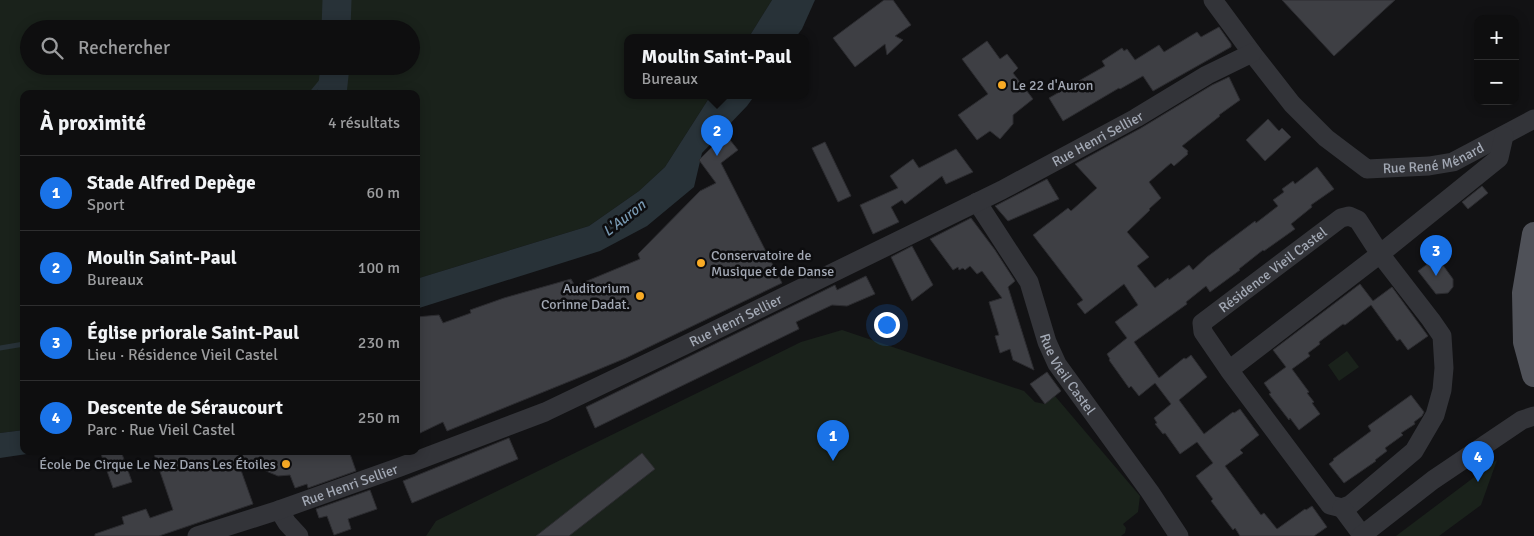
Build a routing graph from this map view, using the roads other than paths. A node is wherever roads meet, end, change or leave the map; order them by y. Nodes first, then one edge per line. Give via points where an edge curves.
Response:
1 (1213, 0) edge
2 (1252, 53) junction
3 (1534, 119) edge
4 (1504, 136) junction
5 (977, 202) junction
6 (1534, 234) edge
7 (1380, 254) junction
8 (1229, 370) junction
9 (1534, 375) edge
10 (1534, 416) edge
11 (1342, 508) junction
12 (278, 510) junction
13 (1362, 535) edge
14 (197, 536) edge
15 (299, 536) edge
16 (1179, 536) edge

1 - 2 street, Rue René Ménard
2 - 4 street, Rue René Ménard via 1296,108 1326,138 1367,169 1453,162
2 - 5 street, Rue Henri Sellier
3 - 4 street, Rue René Ménard
4 - 7 street via 1499,158
5 - 12 street, Rue Henri Sellier via 545,412
5 - 16 street, Rue Vieil Castel via 1029,282 1057,364
6 - 9 main road via 1524,293 1525,342
7 - 8 street
7 - 8 street, Résidence Vieil Castel via 1358,220 1349,216 1341,218 1202,323 1203,332
7 - 11 street, Résidence Vieil Castel via 1442,336 1442,390 1435,415 1414,451
8 - 11 street, Résidence Vieil Castel via 1330,505
10 - 13 street via 1522,420 1432,480
11 - 13 street, Résidence Vieil Castel
12 - 14 street, Rue Henri Sellier
12 - 15 street

